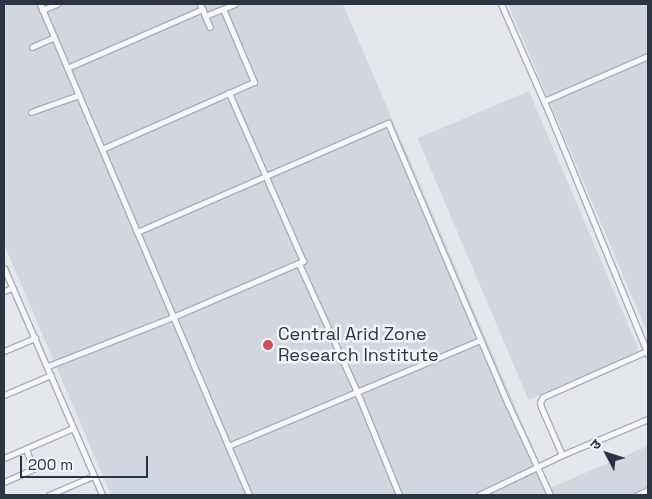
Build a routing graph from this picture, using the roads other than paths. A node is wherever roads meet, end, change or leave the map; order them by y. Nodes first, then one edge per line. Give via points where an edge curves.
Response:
1 (40, 4) edge
2 (57, 4) edge
3 (235, 4) edge
4 (501, 4) edge
5 (201, 6) edge
6 (223, 9) junction
7 (42, 10) junction
8 (205, 16) junction
9 (210, 27) dead end
10 (54, 37) junction
11 (32, 47) dead end
12 (648, 56) edge
13 (67, 68) junction
14 (229, 93) junction
15 (78, 95) junction
16 (544, 101) junction
17 (31, 112) dead end
18 (102, 149) junction
19 (266, 177) junction
20 (137, 232) junction
21 (299, 264) junction
22 (4, 268) edge
23 (12, 288) junction
24 (4, 291) edge
25 (173, 317) junction
26 (35, 338) junction
27 (480, 340) junction
28 (4, 351) edge
29 (648, 352) edge
30 (48, 366) junction
31 (51, 375) junction
32 (357, 392) junction
33 (4, 395) edge
34 (648, 419) edge
35 (73, 428) junction
36 (228, 446) junction
37 (26, 449) junction
38 (562, 455) junction
39 (4, 458) edge
40 (537, 467) junction
41 (93, 476) junction
42 (4, 482) edge
43 (648, 490) edge
44 (49, 495) edge
45 (102, 495) edge
46 (249, 495) edge
47 (399, 495) edge
48 (479, 495) edge
49 (550, 495) edge
50 (637, 495) edge

1 - 7 street
2 - 7 street
3 - 6 street
4 - 16 street
5 - 8 street
5 - 13 street
6 - 8 street
6 - 14 street via 254,82
7 - 10 street
8 - 9 street
10 - 11 street
10 - 13 street
12 - 16 street
13 - 15 street
14 - 18 street
14 - 19 street
15 - 17 street
15 - 18 street
16 - 29 street
18 - 20 street
19 - 20 street
19 - 21 street via 304,261
19 - 27 street via 388,123
20 - 25 street
21 - 25 street
21 - 32 street
22 - 23 street
23 - 24 street
23 - 26 street
25 - 30 street
25 - 36 street
26 - 28 street
26 - 30 street
27 - 32 street
27 - 40 street
29 - 38 street via 542,397 541,407
30 - 31 street
31 - 33 street
31 - 35 street
32 - 36 street
32 - 47 street
34 - 38 street
35 - 37 street
35 - 41 street
36 - 46 street
37 - 39 street
37 - 42 street via 33,469
38 - 40 street
40 - 48 street
40 - 49 street
41 - 44 street
41 - 45 street
43 - 50 street

